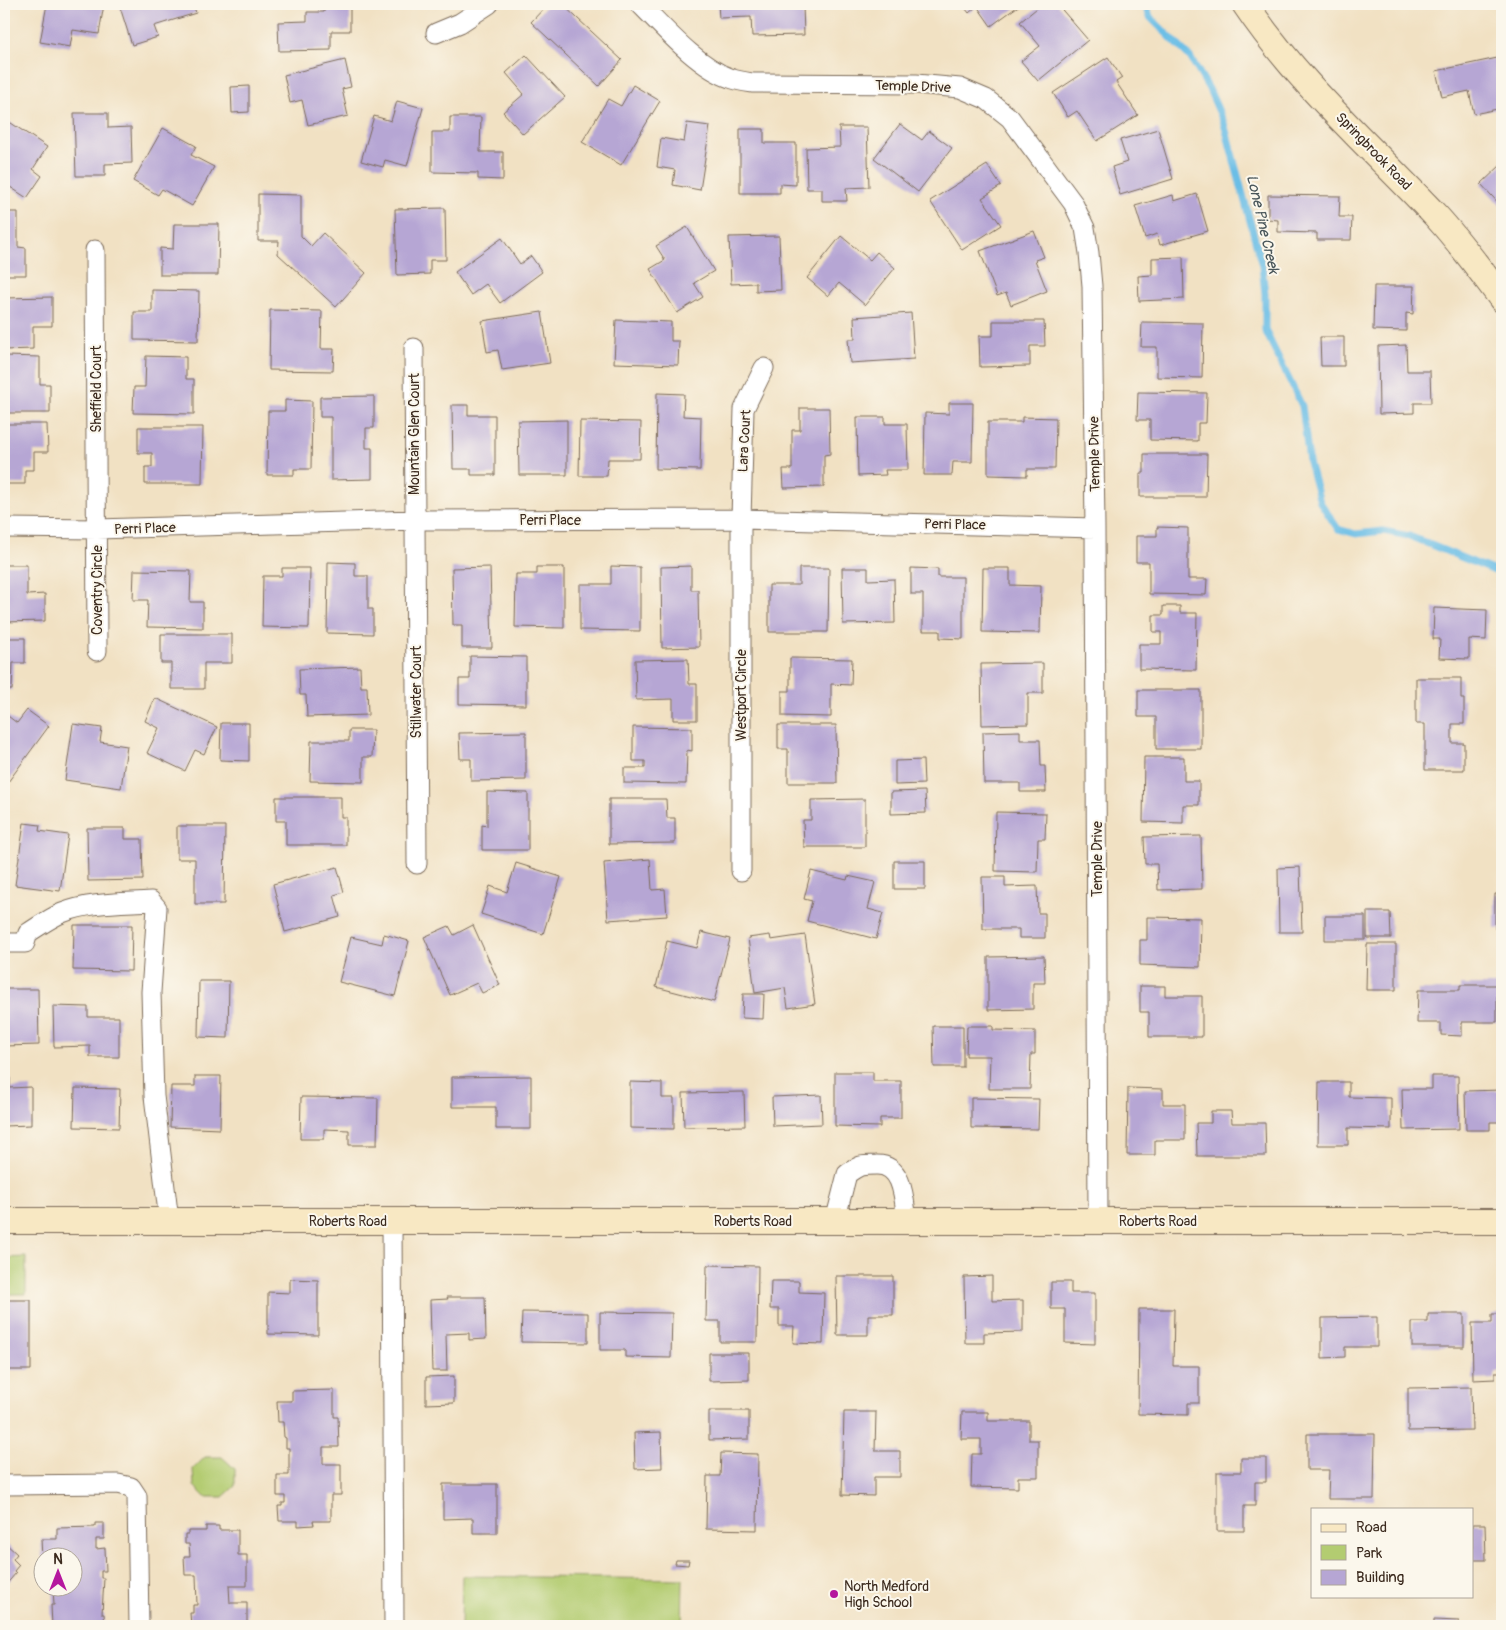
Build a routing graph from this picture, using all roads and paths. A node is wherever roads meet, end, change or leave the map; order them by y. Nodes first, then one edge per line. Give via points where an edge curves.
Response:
1 (489, 4) edge
2 (640, 4) edge
3 (1245, 4) edge
4 (436, 33) dead end
5 (95, 250) dead end
6 (1502, 299) edge
7 (414, 348) dead end
8 (764, 368) dead end
9 (741, 519) junction
10 (414, 520) junction
11 (4, 528) edge
12 (1096, 528) junction
13 (97, 529) junction
14 (97, 651) dead end
15 (417, 864) dead end
16 (741, 871) dead end
17 (4, 943) edge
18 (4, 1221) edge
19 (170, 1221) junction
20 (392, 1221) junction
21 (835, 1221) junction
22 (907, 1221) junction
23 (1098, 1221) junction
24 (1502, 1221) edge
25 (4, 1484) edge
26 (139, 1626) edge
27 (394, 1626) edge

1 - 4 street via 460,24
2 - 12 street, Temple Drive via 707,67 730,78 754,83 916,84 960,88 986,99 1010,118 1073,203 1085,228 1092,286
3 - 6 street, Springbrook Road via 1285,58 1436,217
5 - 13 street, Sheffield Court
7 - 10 street, Mountain Glen Court
8 - 9 street, Lara Court via 744,409
9 - 10 street, Perri Place
9 - 12 street, Perri Place
9 - 16 street, Westport Circle
10 - 13 street, Perri Place
10 - 15 street, Stillwater Court
11 - 13 street, Perri Place
12 - 23 street, Temple Drive
13 - 14 street, Coventry Circle
17 - 19 street via 25,943 28,933 63,913 88,907 151,901 157,908 151,992 154,1096
18 - 19 street, Roberts Road
19 - 20 street, Roberts Road
20 - 21 street, Roberts Road
20 - 27 street
21 - 22 street, Roberts Road
21 - 22 street via 847,1174 860,1165 882,1164 896,1172
22 - 23 street, Roberts Road
23 - 24 street, Roberts Road
25 - 26 street via 118,1484 131,1487 137,1496

